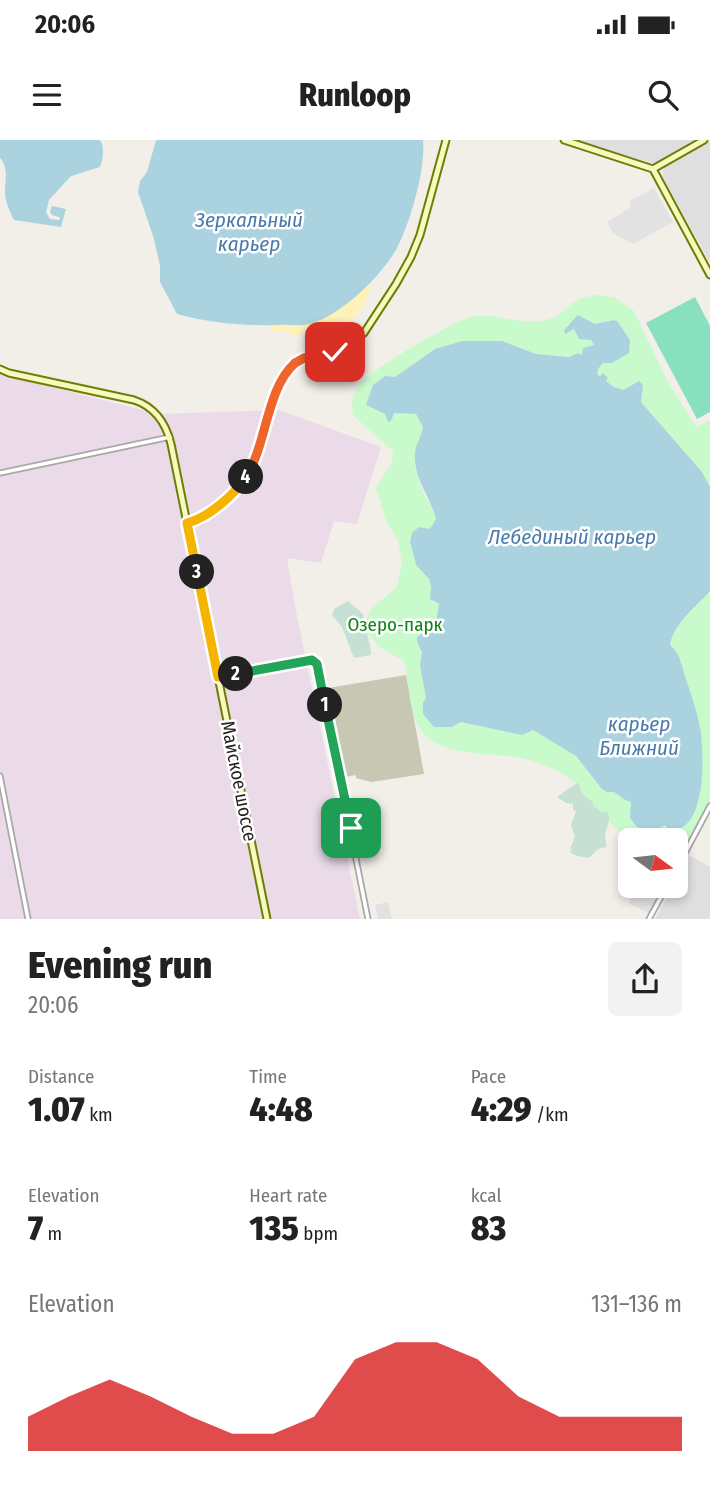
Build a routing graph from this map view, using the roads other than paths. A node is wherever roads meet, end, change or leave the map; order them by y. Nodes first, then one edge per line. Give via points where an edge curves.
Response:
1 (446, 140) edge
2 (564, 140) edge
3 (704, 140) edge
4 (572, 141) edge
5 (653, 169) junction
6 (710, 275) edge
7 (0, 369) edge
8 (170, 438) junction
9 (0, 473) edge
10 (187, 523) junction
11 (218, 677) junction
12 (0, 776) edge
13 (710, 806) edge
14 (688, 847) edge
15 (660, 898) edge
16 (28, 919) edge
17 (267, 919) edge
18 (368, 919) edge
19 (649, 919) edge

1 - 10 street via 411,257 364,333 347,348 304,358 289,369 279,385 255,462 242,483 200,520
2 - 4 street
3 - 5 street
4 - 5 street
5 - 6 street
7 - 8 street, Майское шоссе via 143,403 163,421
8 - 9 street
8 - 10 street, Майское шоссе
10 - 11 street, Майское шоссе
11 - 17 street, Майское шоссе
11 - 18 street via 312,660 317,664
12 - 16 street
13 - 14 street
15 - 19 street

